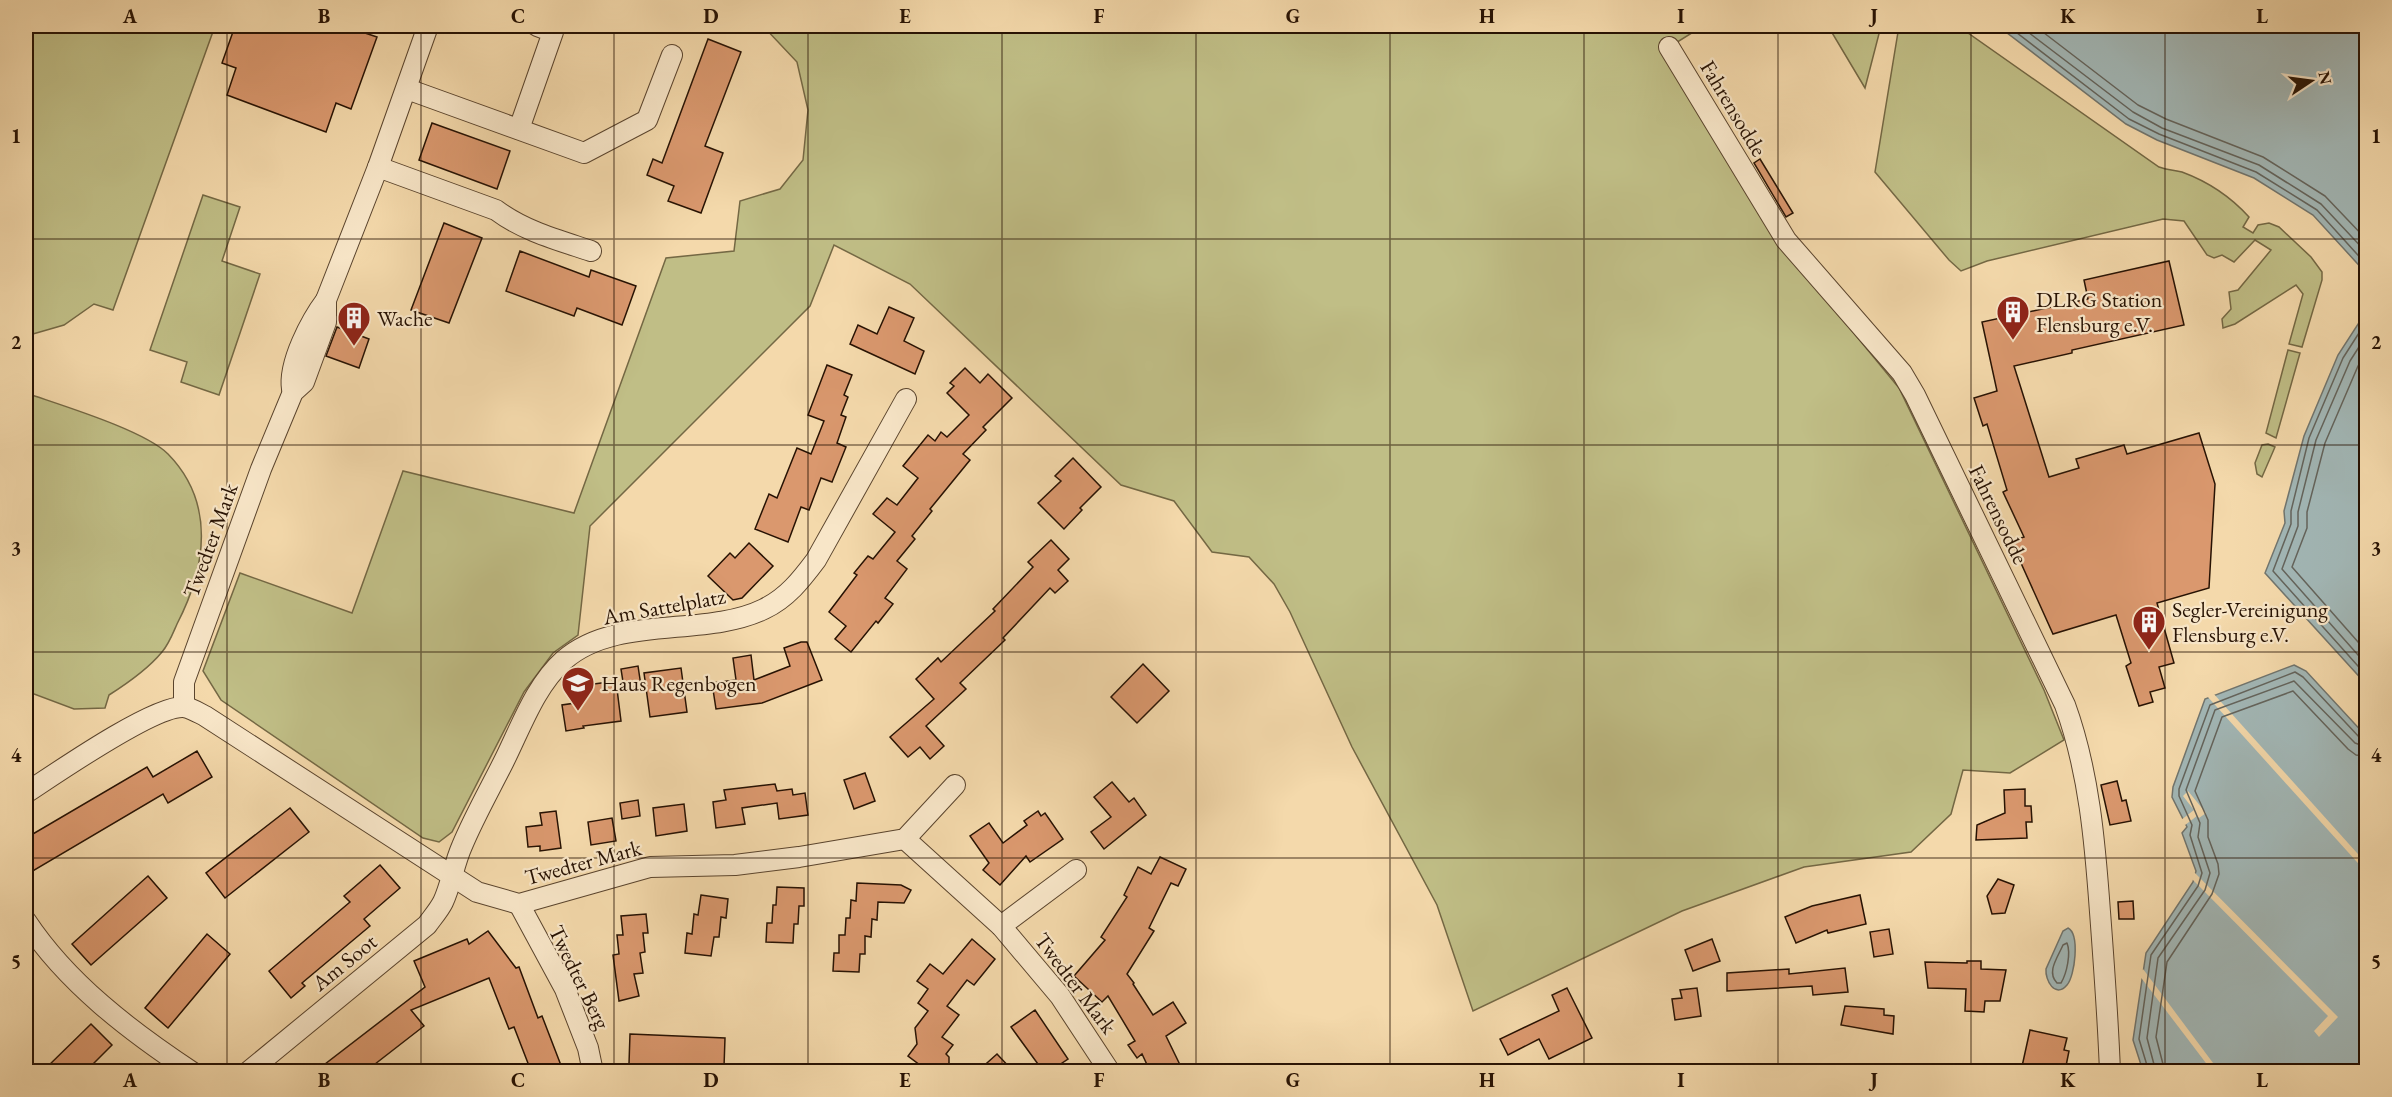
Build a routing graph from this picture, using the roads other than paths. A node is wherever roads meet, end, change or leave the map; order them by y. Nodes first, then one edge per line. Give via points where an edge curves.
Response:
1 (428, 26) edge
2 (537, 26) edge
3 (1669, 47) dead end
4 (672, 55) dead end
5 (407, 89) junction
6 (519, 129) junction
7 (378, 167) junction
8 (591, 251) dead end
9 (906, 399) dead end
10 (184, 707) junction
11 (955, 785) dead end
12 (26, 792) edge
13 (905, 839) junction
14 (1076, 870) dead end
15 (451, 875) junction
16 (519, 904) junction
17 (26, 921) edge
18 (1001, 926) junction
19 (192, 1071) edge
20 (248, 1071) edge
21 (593, 1071) edge
22 (1110, 1071) edge
23 (2110, 1071) edge

1 - 5 street, Twedter Mark
2 - 6 street via 553,32
3 - 23 street, Fahrensodde via 1786,240 1902,373 1916,395 2065,705 2079,747 2097,867
4 - 6 street via 647,120 584,153
5 - 6 street
5 - 7 street, Twedter Mark
7 - 8 street via 496,210 527,229
7 - 10 street, Twedter Mark via 326,300 326,322 303,382 293,392 261,469 184,682
9 - 15 street, Am Sattelplatz via 816,560 784,597 764,610 738,619 607,638 565,659 534,700
10 - 12 street via 143,720
10 - 15 street, Twedter Mark via 224,727
11 - 13 street
13 - 16 street, Twedter Mark via 757,862 650,867
13 - 18 street, Twedter Mark
14 - 18 street, Twedter Mark
15 - 16 street, Twedter Mark via 477,892
15 - 20 street, Am Soot via 442,903 428,925
16 - 21 street, Twedter Berg via 565,989
17 - 19 street via 81,986
18 - 22 street, Twedter Mark via 1060,996

